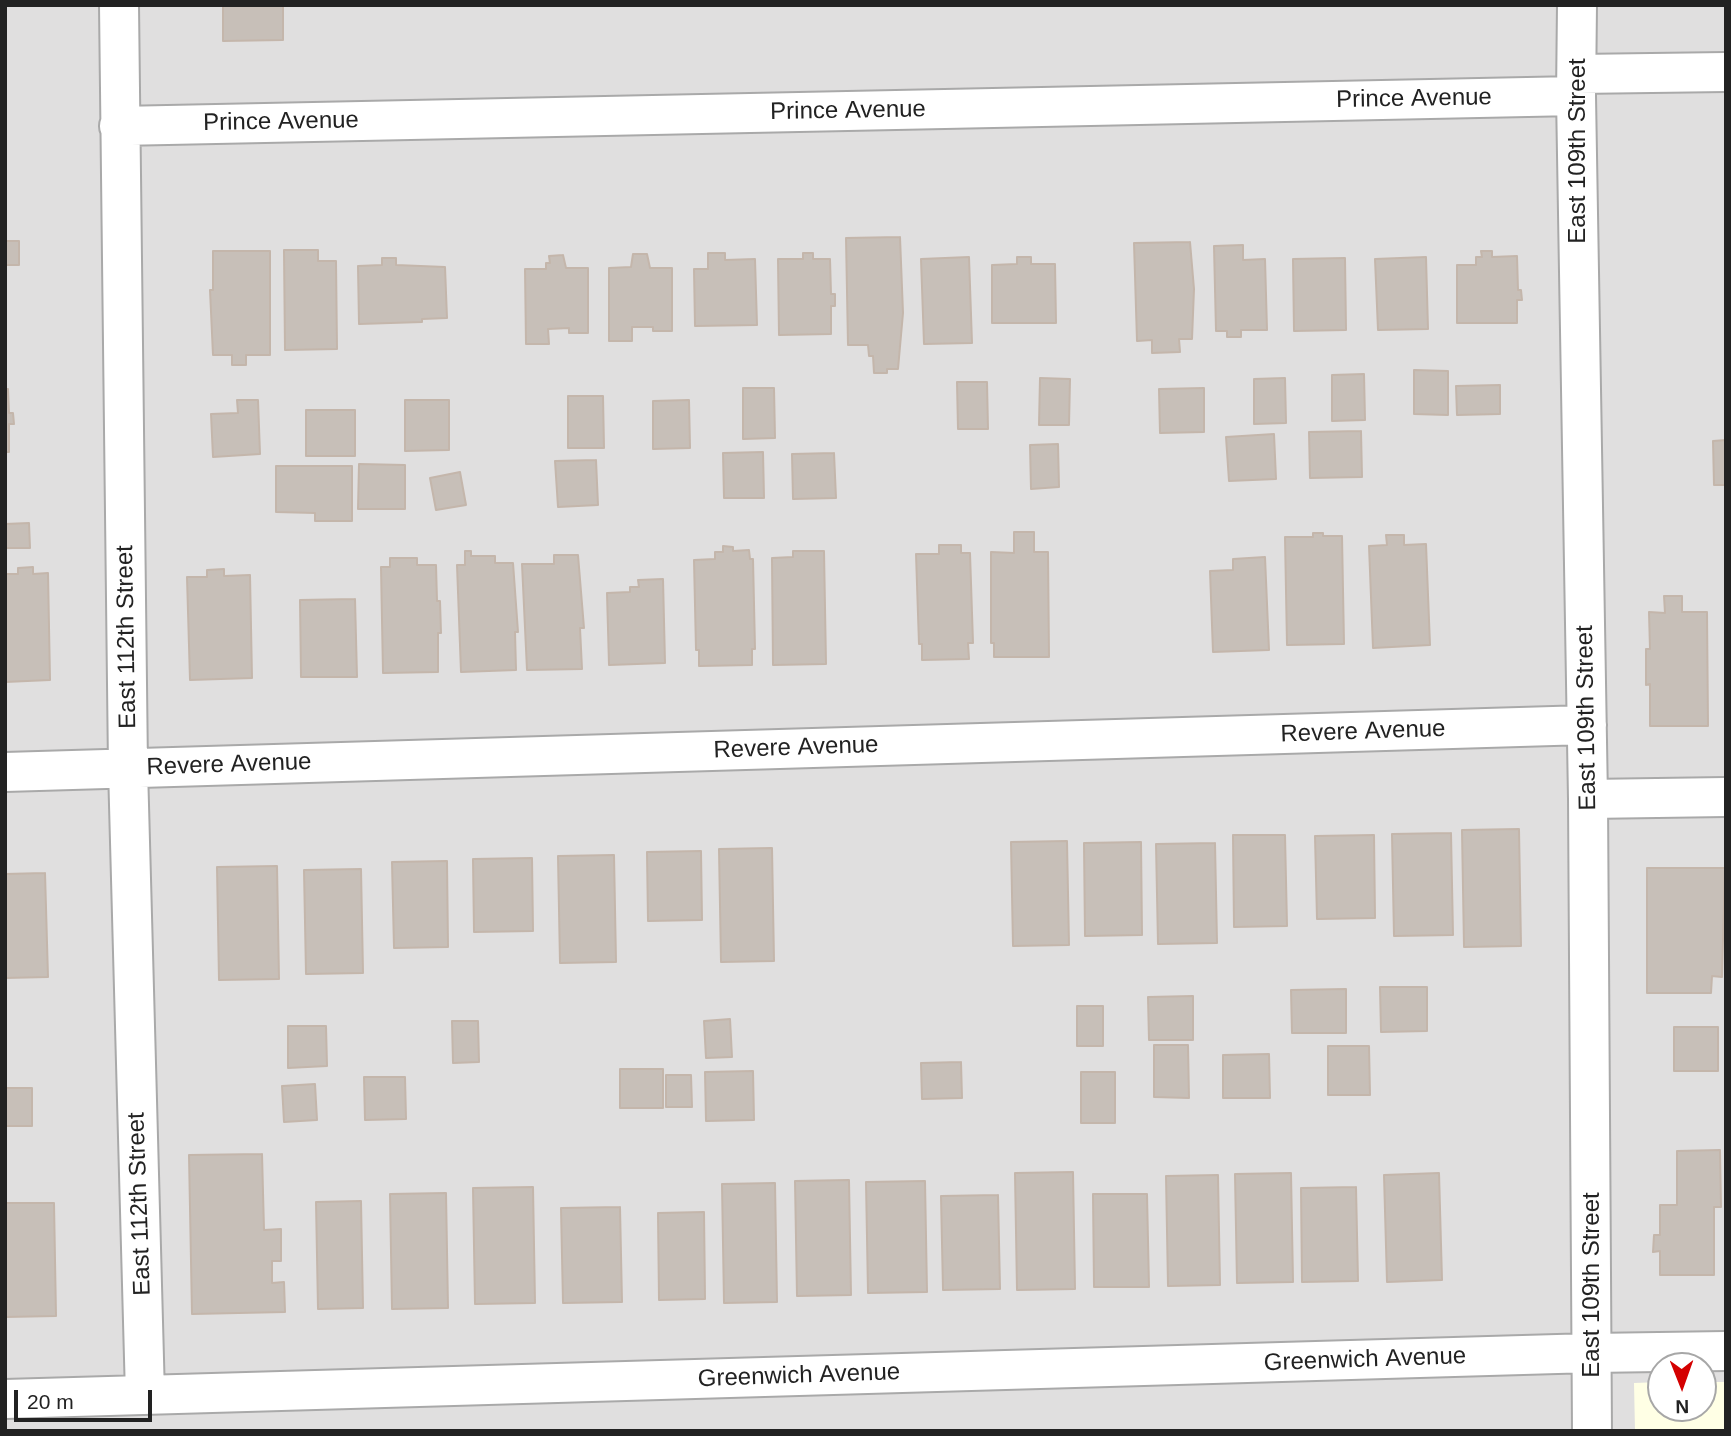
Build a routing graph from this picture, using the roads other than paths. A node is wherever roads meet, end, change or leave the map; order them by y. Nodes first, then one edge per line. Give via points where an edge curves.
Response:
1 (119, 5) edge
2 (1577, 5) edge
3 (1726, 72) edge
4 (1576, 85) junction
5 (119, 126) junction
6 (1587, 725) junction
7 (128, 768) junction
8 (5, 772) edge
9 (1726, 797) edge
10 (1588, 799) junction
11 (1726, 1351) edge
12 (1592, 1353) junction
13 (145, 1395) junction
14 (5, 1399) edge
15 (1592, 1431) edge

1 - 5 street, East 112th Street
2 - 4 street, East 109th Street
3 - 4 street, Prince Avenue
4 - 5 street, Prince Avenue
4 - 6 street, East 109th Street
5 - 7 street, East 112th Street
6 - 7 street, Revere Avenue
6 - 10 street, East 109th Street
7 - 8 street, Revere Avenue
7 - 13 street, East 112th Street
9 - 10 street
10 - 12 street, East 109th Street
11 - 12 street, Greenwich Avenue
12 - 13 street, Greenwich Avenue
12 - 15 street, East 109th Street
13 - 14 street, Greenwich Avenue

